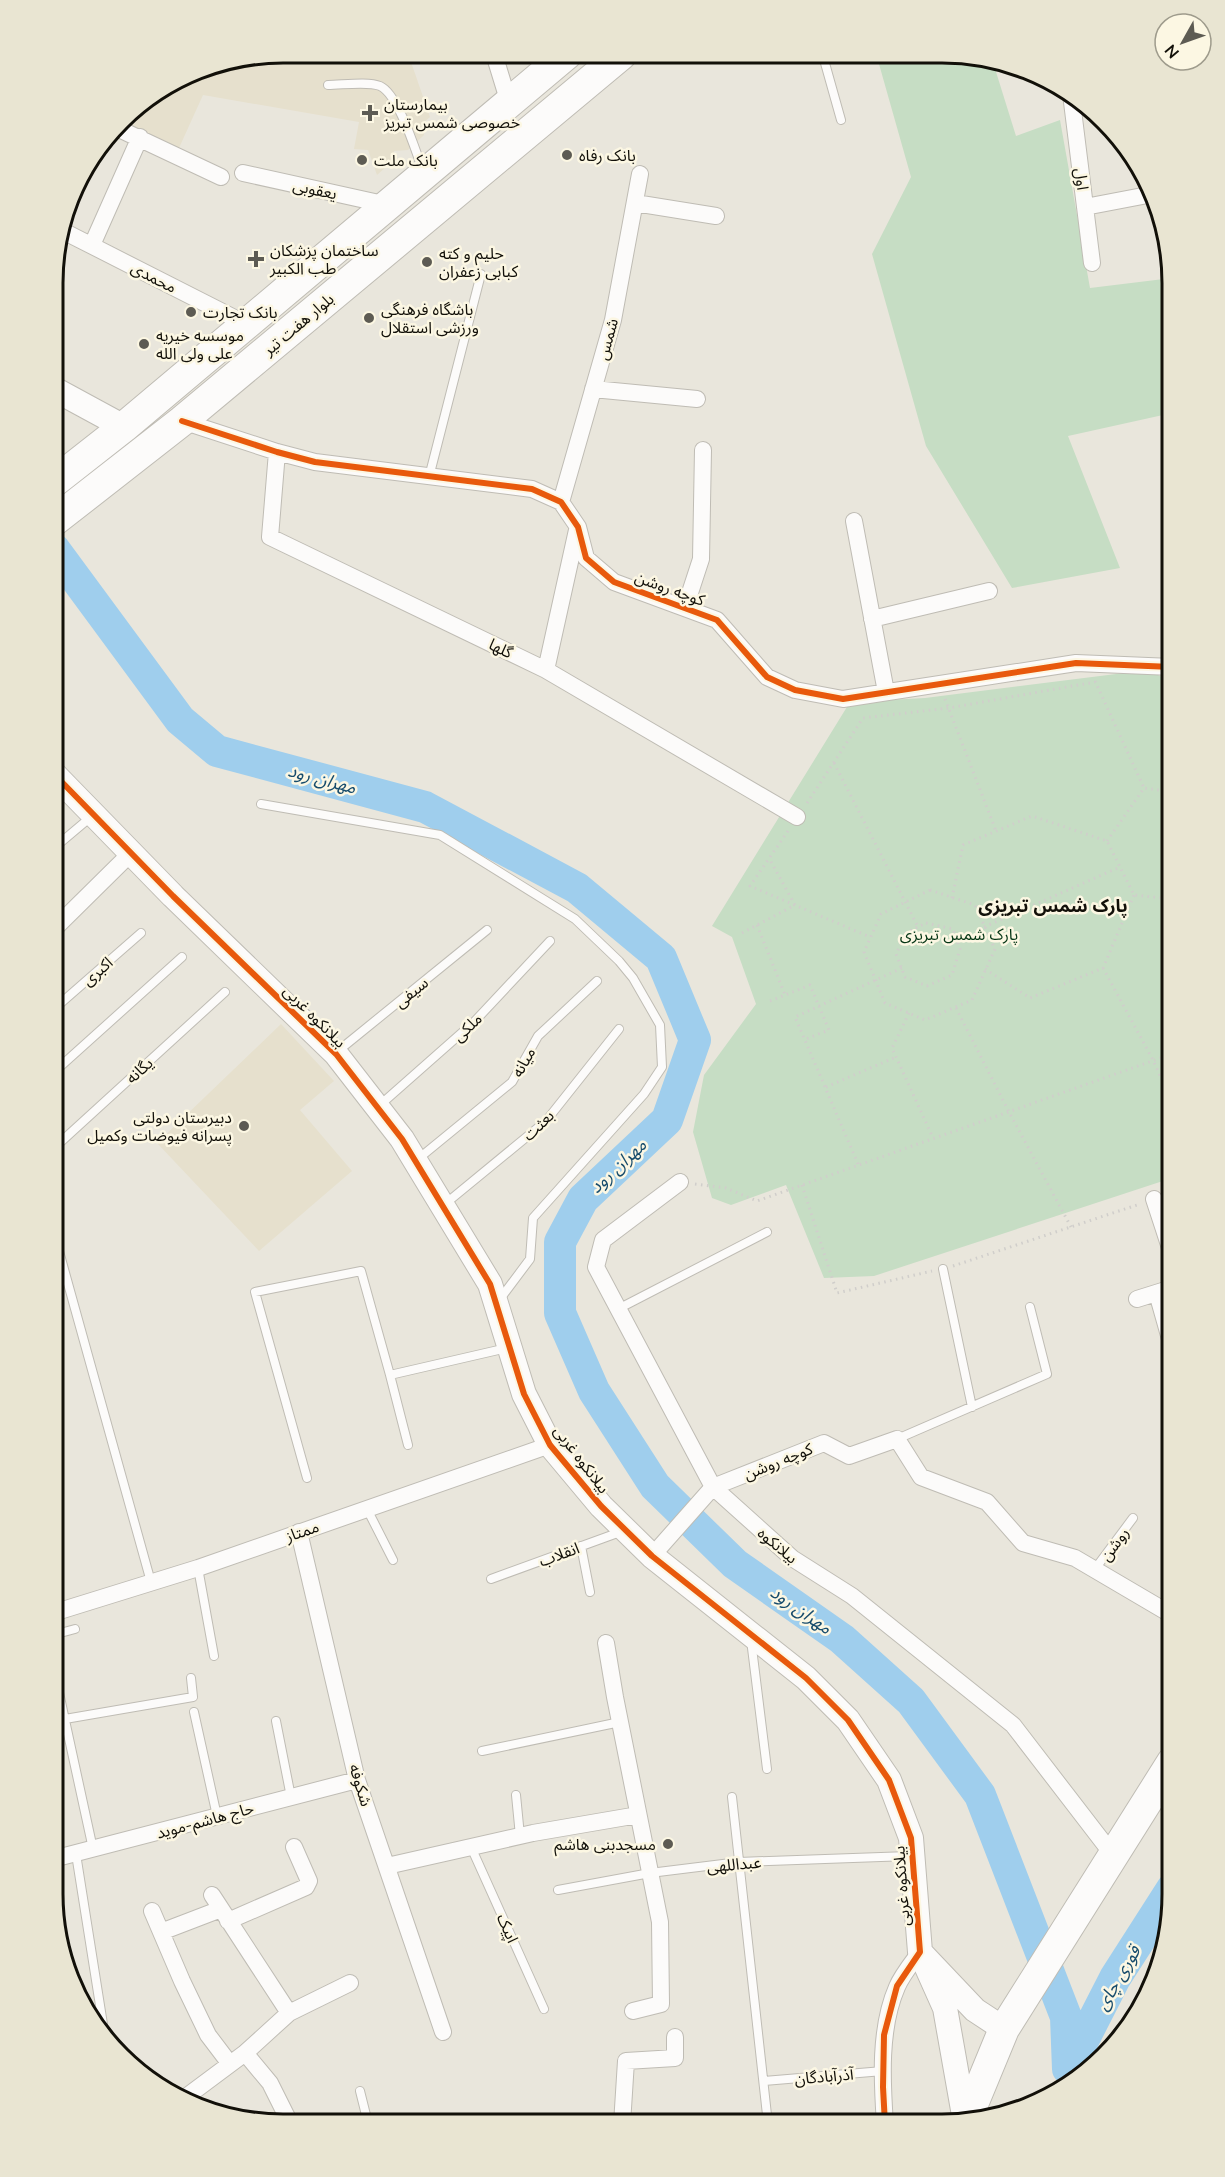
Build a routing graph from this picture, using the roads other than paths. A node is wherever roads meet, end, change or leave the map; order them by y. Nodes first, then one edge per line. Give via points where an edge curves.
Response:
1 (497, 63) edge
2 (556, 63) edge
3 (611, 63) edge
4 (825, 63) edge
5 (328, 85) dead end
6 (509, 103) junction
7 (1072, 106) edge
8 (841, 120) dead end
9 (124, 131) edge
10 (140, 137) junction
11 (243, 173) dead end
12 (425, 174) junction
13 (640, 174) dead end
14 (221, 177) dead end
15 (1144, 196) edge
16 (635, 203) junction
17 (388, 205) junction
18 (1085, 207) junction
19 (716, 216) dead end
20 (68, 234) edge
21 (92, 245) junction
22 (1092, 263) dead end
23 (481, 274) dead end
24 (246, 324) junction
25 (593, 389) junction
26 (63, 394) edge
27 (697, 399) dead end
28 (182, 421) junction
29 (124, 427) junction
30 (703, 450) dead end
31 (277, 452) junction
32 (63, 475) edge
33 (429, 478) junction
34 (561, 502) junction
35 (63, 514) edge
36 (854, 520) dead end
37 (578, 527) junction
38 (989, 591) dead end
39 (685, 608) junction
40 (872, 619) junction
41 (1162, 667) edge
42 (546, 670) junction
43 (886, 692) junction
44 (63, 783) edge
45 (261, 804) dead end
46 (93, 815) junction
47 (797, 817) road end
48 (63, 840) edge
49 (131, 853) junction
50 (63, 920) edge
51 (487, 930) dead end
52 (141, 933) dead end
53 (550, 941) dead end
54 (182, 957) dead end
55 (597, 981) dead end
56 (225, 992) dead end
57 (63, 1001) edge
58 (619, 1029) dead end
59 (336, 1053) junction
60 (63, 1064) edge
61 (377, 1107) junction
62 (63, 1140) edge
63 (415, 1161) junction
64 (680, 1182) road end
65 (1154, 1199) road end
66 (442, 1207) junction
67 (1162, 1223) edge
68 (767, 1232) dead end
69 (63, 1266) edge
70 (943, 1269) road end
71 (1162, 1291) edge
72 (1137, 1299) dead end
73 (496, 1305) junction
74 (1030, 1307) dead end
75 (618, 1309) junction
76 (510, 1348) junction
77 (390, 1375) junction
78 (972, 1407) junction
79 (897, 1439) junction
80 (408, 1445) dead end
81 (550, 1445) junction
82 (307, 1478) dead end
83 (713, 1487) junction
84 (367, 1509) junction
85 (1133, 1518) dead end
86 (626, 1530) junction
87 (299, 1532) junction
88 (581, 1546) junction
89 (652, 1556) junction
90 (393, 1560) dead end
91 (198, 1568) junction
92 (1095, 1569) junction
93 (491, 1579) dead end
94 (151, 1582) junction
95 (590, 1592) dead end
96 (1162, 1609) edge
97 (63, 1610) edge
98 (75, 1629) dead end
99 (63, 1632) edge
100 (750, 1634) junction
101 (606, 1643) dead end
102 (214, 1656) dead end
103 (191, 1678) dead end
104 (63, 1710) edge
105 (194, 1712) dead end
106 (65, 1719) junction
107 (276, 1721) dead end
108 (620, 1722) junction
109 (482, 1751) dead end
110 (767, 1769) dead end
111 (1162, 1778) edge
112 (357, 1779) junction
113 (516, 1795) dead end
114 (291, 1797) junction
115 (732, 1797) dead end
116 (638, 1815) junction
117 (217, 1816) junction
118 (520, 1836) junction
119 (294, 1847) dead end
120 (471, 1847) junction
121 (93, 1849) junction
122 (76, 1854) junction
123 (1113, 1855) junction
124 (63, 1856) edge
125 (912, 1856) junction
126 (739, 1862) junction
127 (387, 1866) junction
128 (650, 1873) junction
129 (558, 1890) dead end
130 (220, 1908) junction
131 (152, 1911) dead end
132 (161, 1932) junction
133 (920, 1952) junction
134 (350, 1983) dead end
135 (544, 2009) dead end
136 (633, 2011) dead end
137 (289, 2013) junction
138 (102, 2019) edge
139 (1004, 2029) junction
140 (443, 2032) dead end
141 (675, 2037) dead end
142 (245, 2053) junction
143 (230, 2064) junction
144 (883, 2071) junction
145 (764, 2081) junction
146 (360, 2091) dead end
147 (191, 2093) edge
148 (970, 2112) edge
149 (964, 2113) edge
150 (285, 2114) edge
151 (366, 2114) edge
152 (623, 2114) edge
153 (767, 2114) edge
154 (885, 2114) edge

1 - 6 street
2 - 6 highway, بلوار هفت تیر
3 - 28 highway, بلوار هفت تیر
4 - 8 lane
5 - 12 lane via 380,86 389,94
6 - 12 highway, بلوار هفت تیر
7 - 18 street, اول
9 - 10 street
10 - 14 street
10 - 21 street
11 - 17 street, یعقوبی
12 - 17 highway, بلوار هفت تیر
13 - 16 street, شمس
15 - 18 street
16 - 19 street
16 - 25 street, شمس via 613,320
17 - 24 highway, بلوار هفت تیر
18 - 22 street, اول
20 - 21 street, محمدی
21 - 24 street, محمدی
23 - 33 lane
24 - 29 highway, بلوار هفت تیر
25 - 27 street
25 - 34 street, شمس
26 - 29 street
28 - 31 street
28 - 35 highway, بلوار هفت تیر
29 - 32 highway, بلوار هفت تیر
30 - 39 street via 701,559
31 - 33 street via 315,462
31 - 42 street, گلها via 270,537
33 - 34 street via 532,489
34 - 37 street, کوچه روشن
36 - 40 street
37 - 39 street, کوچه روشن via 586,558 614,582
37 - 42 street
38 - 40 street
39 - 43 street, کوچه روشن via 717,620 766,677 795,690 843,699
40 - 43 street
41 - 43 street, کوچه روشن via 1076,663
42 - 47 street, گلها
44 - 46 street, بیلانکوه غربی
45 - 73 lane via 440,835 575,919 633,978 660,1025 662,1067 644,1094 532,1218 530,1259
46 - 48 lane
46 - 49 street, بیلانکوه غربی
49 - 50 street
49 - 59 street, بیلانکوه غربی
51 - 59 lane, سیفی
52 - 57 lane, اکبری
53 - 61 lane, ملکی via 474,1022
54 - 60 lane
55 - 63 lane, میانه via 538,1036 512,1082
56 - 62 lane, یگانه
58 - 66 lane, بعثت via 546,1120
59 - 61 street, بیلانکوه غربی
61 - 63 street, بیلانکوه غربی
63 - 66 street, بیلانکوه غربی
64 - 75 street, بیلانکوه via 603,1240 596,1267
65 - 67 street
66 - 73 street, بیلانکوه غربی via 490,1284
68 - 75 lane
69 - 94 lane
70 - 78 lane
71 - 72 street
73 - 76 street, بیلانکوه غربی
74 - 78 lane via 1047,1374
75 - 83 street, بیلانکوه
76 - 77 lane
76 - 81 street, بیلانکوه غربی via 524,1394
77 - 80 lane
77 - 82 lane via 361,1271 255,1292
78 - 79 lane
79 - 83 street, کوچه روشن via 849,1456 824,1443
79 - 92 street via 921,1477 987,1502 1023,1543 1075,1558
81 - 84 street, ممتاز
81 - 86 street, بیلانکوه غربی
83 - 89 street
83 - 123 street, بیلانکوه via 792,1558 852,1596 1013,1725
84 - 87 street, ممتاز
84 - 90 lane
85 - 92 lane, روشن
86 - 88 lane, انقلاب
86 - 89 street, بیلانکوه غربی
87 - 91 street, ممتاز
87 - 112 street, شکوفه
88 - 93 lane, انقلاب
88 - 95 lane
89 - 100 street, بیلانکوه غربی
91 - 94 street, ممتاز
91 - 102 lane
92 - 96 street
94 - 97 street, ممتاز
98 - 99 lane
100 - 110 lane
100 - 125 street, بیلانکوه غربی via 806,1678 848,1720 889,1780 911,1838
101 - 108 street
103 - 106 lane via 193,1697
104 - 106 lane
105 - 117 lane
106 - 121 lane
107 - 114 lane
108 - 109 lane
108 - 116 street
111 - 123 highway
112 - 114 street, حاج هاشم-موید
112 - 127 street, شکوفه
113 - 118 lane
114 - 117 street, حاج هاشم-موید
115 - 126 lane
116 - 118 street
116 - 128 street
117 - 121 street, حاج هاشم-موید
118 - 120 street
119 - 130 street via 309,1881 306,1887
120 - 127 street
120 - 135 lane, اپیک
121 - 122 street, حاج هاشم-موید
122 - 124 street, حاج هاشم-موید
122 - 138 lane
123 - 139 highway
125 - 126 lane, عبداللهی
125 - 133 street, بیلانکوه غربی
126 - 128 lane, عبداللهی
126 - 145 lane
127 - 140 street, شکوفه
128 - 129 lane, عبداللهی
128 - 136 street via 660,1922 661,2004
130 - 132 street
130 - 137 street
131 - 132 street
132 - 143 street via 208,2035
133 - 139 street via 975,2010
133 - 144 street via 897,1986 884,2035
133 - 149 street, بیلانکوه غربی via 945,2008
134 - 137 street
137 - 142 street
139 - 148 highway
141 - 152 street via 675,2058 626,2061
142 - 143 street
142 - 150 street via 270,2084
143 - 147 street
144 - 145 lane, آذرآبادگان
144 - 154 street
145 - 153 lane
146 - 151 lane

